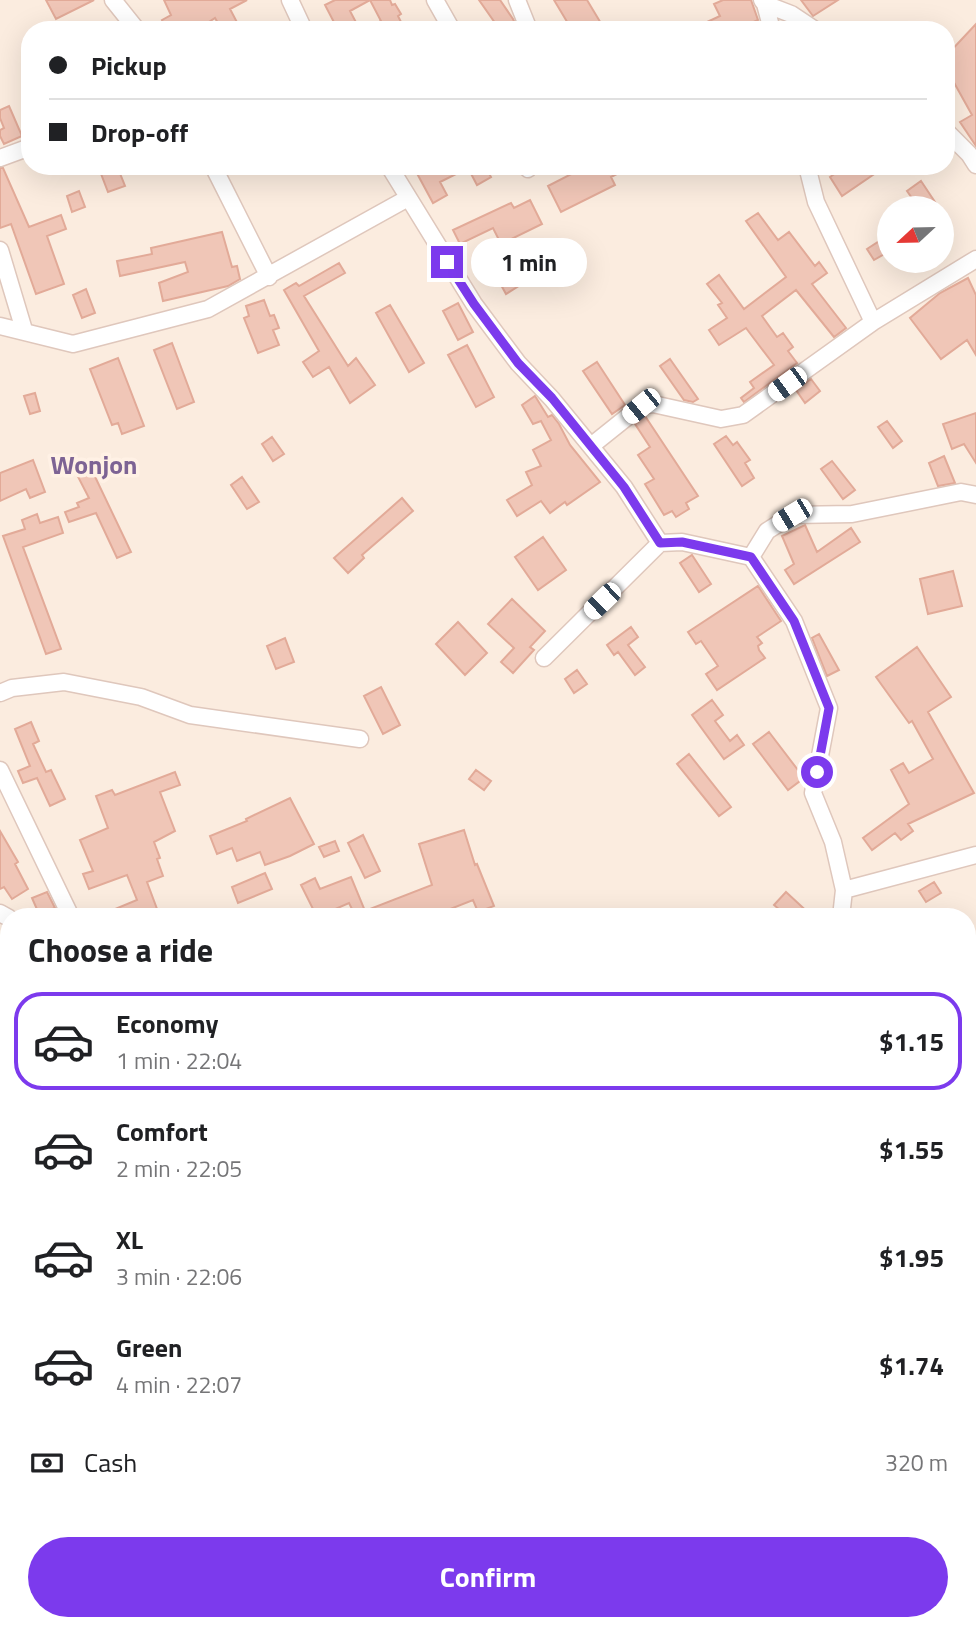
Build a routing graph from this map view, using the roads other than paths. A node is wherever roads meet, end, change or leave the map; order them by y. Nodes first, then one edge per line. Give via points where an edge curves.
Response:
1 (113, 0) edge
2 (290, 0) edge
3 (435, 0) edge
4 (517, 0) edge
5 (765, 1) edge
6 (130, 21) edge
7 (300, 21) edge
8 (447, 21) edge
9 (525, 21) edge
10 (770, 21) edge
11 (802, 21) edge
12 (955, 140) edge
13 (21, 150) edge
14 (0, 158) edge
15 (976, 164) edge
16 (218, 175) edge
17 (394, 175) edge
18 (809, 175) edge
19 (408, 198) junction
20 (0, 250) edge
21 (976, 260) edge
22 (269, 276) junction
23 (873, 322) junction
24 (0, 326) edge
25 (24, 330) junction
26 (591, 446) junction
27 (976, 495) edge
28 (660, 543) junction
29 (751, 557) junction
30 (544, 658) dead end
31 (0, 693) edge
32 (360, 739) dead end
33 (0, 770) edge
34 (976, 855) edge
35 (844, 890) junction
36 (67, 908) edge
37 (842, 908) edge

1 - 6 street
2 - 7 street
3 - 8 street
4 - 9 street
5 - 10 street
5 - 11 street
12 - 15 street
13 - 14 street
16 - 22 street
17 - 19 street
18 - 23 street via 816,202
19 - 22 street
19 - 26 street via 474,304
20 - 25 street
21 - 23 street
22 - 25 street via 208,309 74,344
23 - 26 street via 744,415 721,418 653,404 641,406
24 - 25 street
26 - 28 street
27 - 29 street via 961,492 852,514 792,515 767,531
28 - 29 street via 682,542
28 - 30 street
29 - 35 street via 794,621 829,708 813,793 833,842
31 - 32 street via 64,682 141,697 190,715
33 - 36 street
34 - 35 street
35 - 37 street

